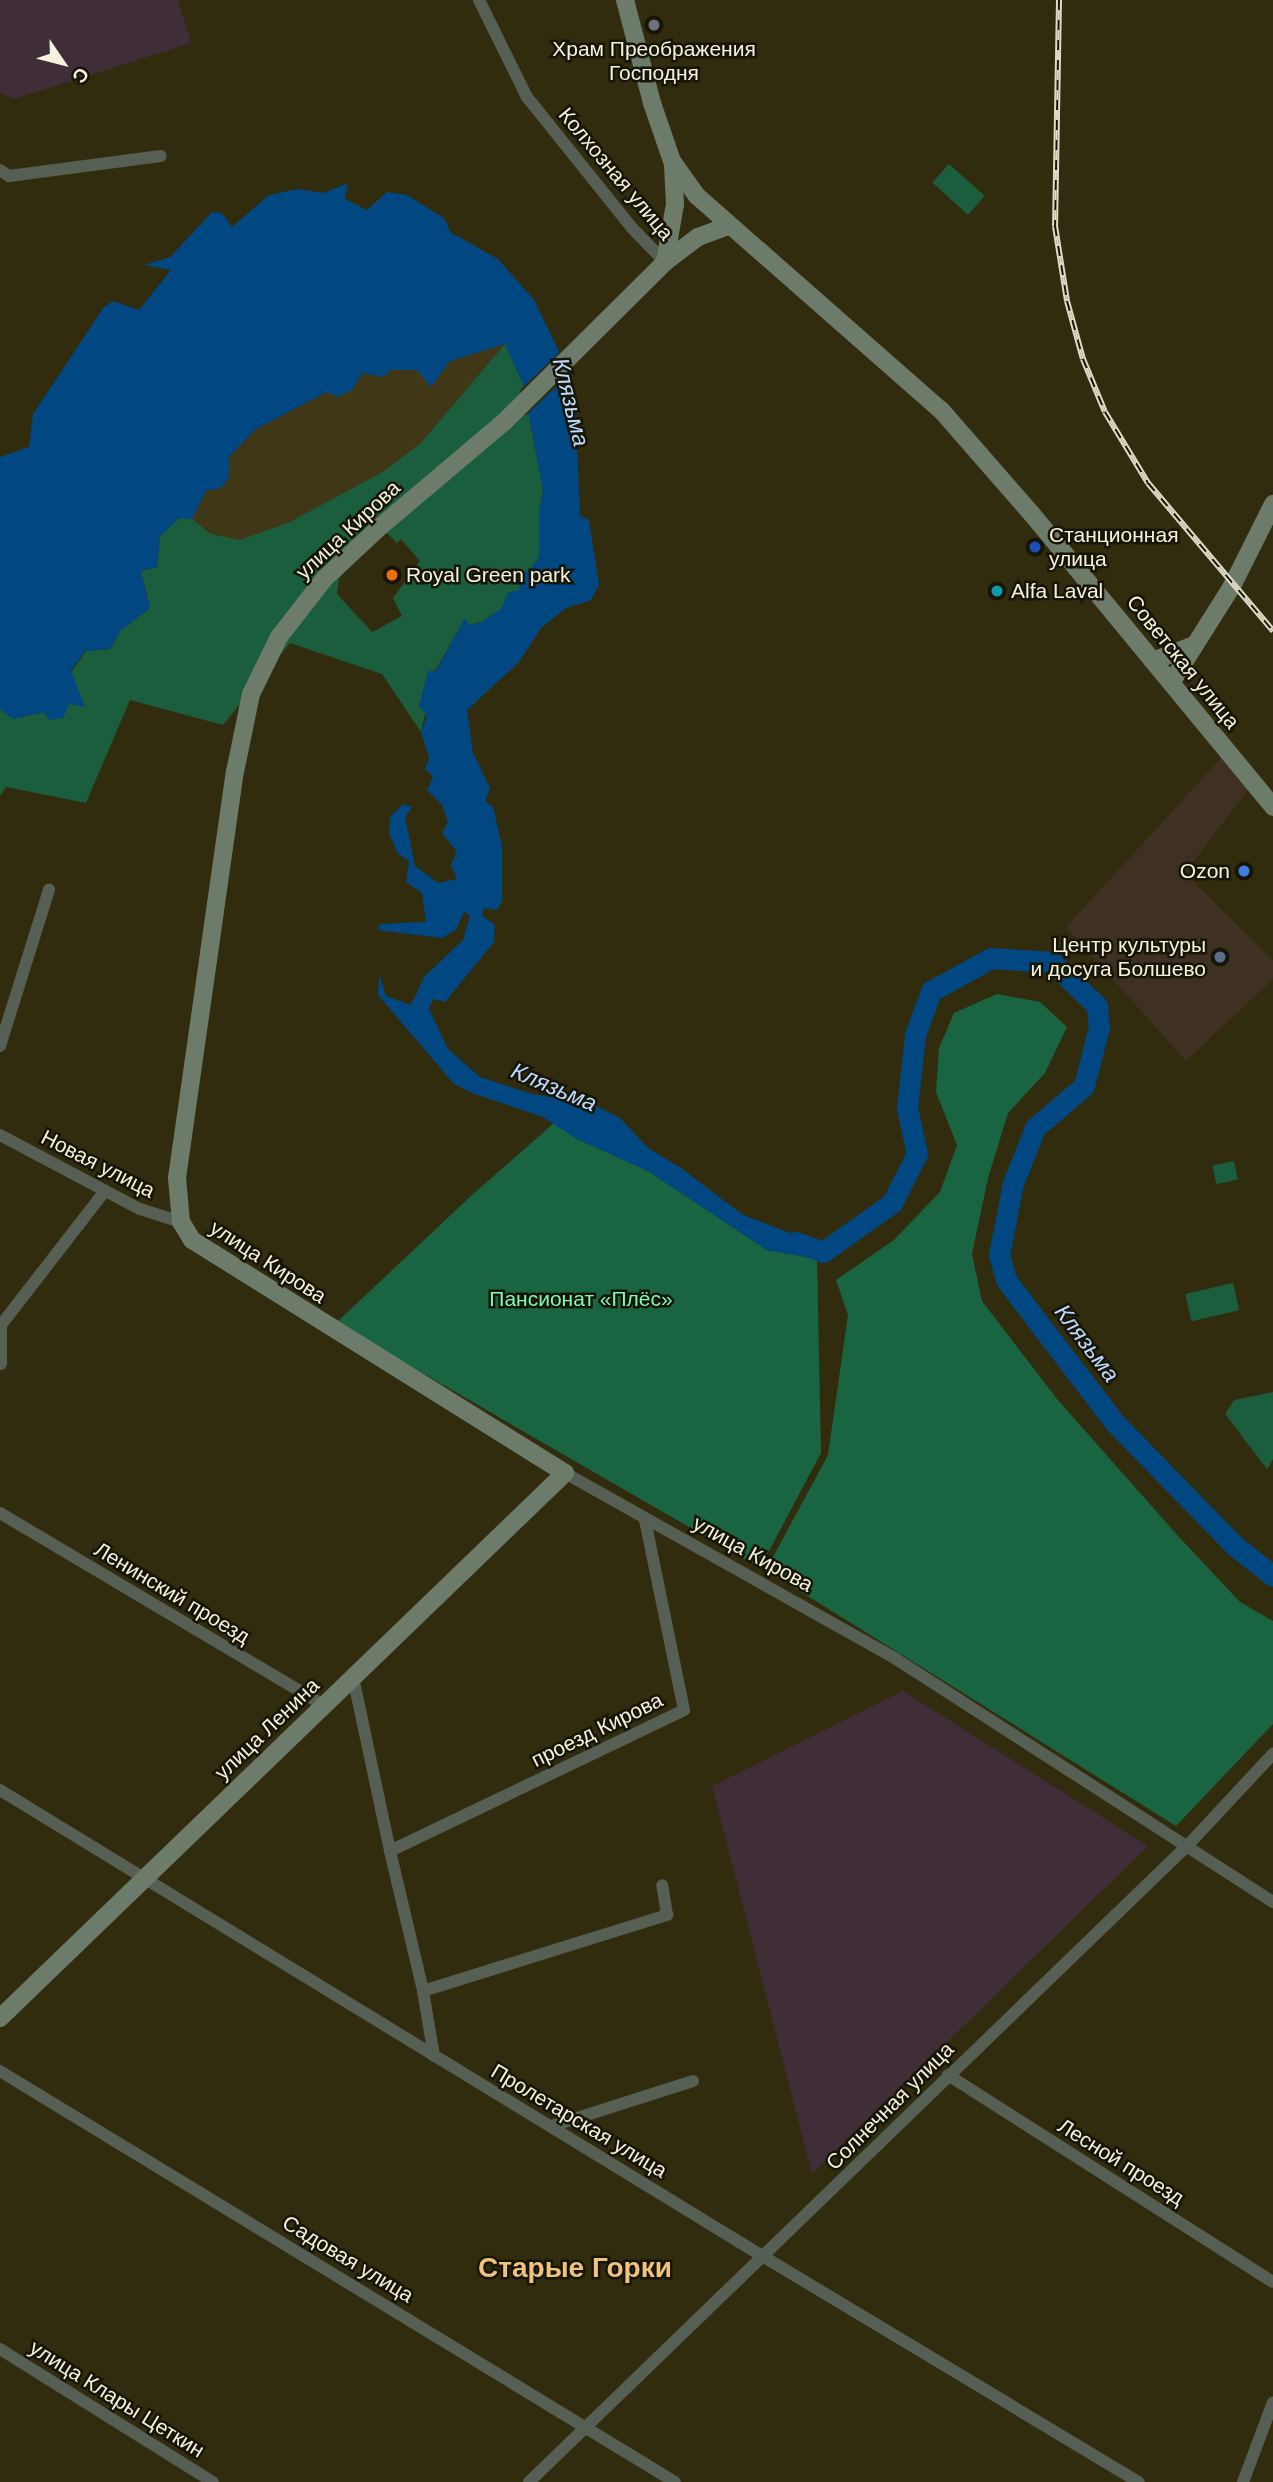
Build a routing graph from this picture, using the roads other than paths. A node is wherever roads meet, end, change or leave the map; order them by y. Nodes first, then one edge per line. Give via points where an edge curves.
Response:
1 (479, 0) edge
2 (625, 0) edge
3 (161, 156) dead end
4 (672, 161) junction
5 (0, 170) edge
6 (727, 226) junction
7 (665, 262) junction
8 (1273, 504) edge
9 (1194, 646) junction
10 (1153, 661) junction
11 (1171, 683) junction
12 (1273, 807) edge
13 (49, 890) dead end
14 (0, 1046) edge
15 (0, 1135) edge
16 (105, 1191) junction
17 (181, 1222) junction
18 (1, 1364) edge
19 (565, 1473) junction
20 (0, 1513) edge
21 (645, 1520) junction
22 (353, 1677) junction
23 (324, 1705) junction
24 (1273, 1754) edge
25 (0, 1790) edge
26 (1188, 1845) junction
27 (390, 1851) junction
28 (145, 1878) junction
29 (662, 1885) dead end
30 (1273, 1902) edge
31 (423, 1991) junction
32 (0, 2018) edge
33 (435, 2056) junction
34 (0, 2071) edge
35 (948, 2075) junction
36 (693, 2081) dead end
37 (552, 2126) junction
38 (764, 2257) junction
39 (1273, 2282) edge
40 (0, 2349) edge
41 (1273, 2402) edge
42 (586, 2427) junction
43 (213, 2482) edge
44 (529, 2482) edge
45 (675, 2482) edge
46 (1139, 2482) edge
47 (1243, 2482) edge

1 - 7 street, Колхозная улица via 527,97 632,228
2 - 4 street
3 - 5 street via 9,177
4 - 6 street via 697,196
4 - 7 street via 676,204
6 - 7 street, улица Кирова via 698,237
6 - 10 street, Советская улица via 941,410
7 - 17 street, улица Кирова via 503,423 325,578 279,637 251,694 235,772 177,1178
8 - 9 street via 1232,586
9 - 10 street
9 - 11 street
10 - 11 street, Советская улица
11 - 12 street, Советская улица
13 - 14 street
15 - 16 street, Новая улица
16 - 17 street, Новая улица
16 - 18 street via 1,1325
17 - 19 street, улица Кирова via 192,1240 210,1254
19 - 21 street, улица Кирова
19 - 22 street, улица Ленина
20 - 23 street, Ленинский проезд
21 - 26 street, улица Кирова via 896,1659
21 - 27 street, проезд Кирова via 684,1710
22 - 23 street, улица Ленина
22 - 27 street
23 - 28 street, улица Ленина
24 - 26 street, Солнечная улица
25 - 28 street, Пролетарская улица
26 - 30 street, улица Кирова
26 - 35 street, Солнечная улица
27 - 31 street
28 - 32 street, улица Ленина
28 - 33 street, Пролетарская улица
29 - 31 street via 667,1915
31 - 33 street
33 - 37 street, Пролетарская улица
34 - 42 street, Садовая улица
35 - 38 street, Солнечная улица
35 - 39 street, Лесной проезд
36 - 37 street
37 - 38 street, Пролетарская улица
38 - 42 street, Солнечная улица
38 - 46 street, Пролетарская улица
40 - 43 street, улица Клары Цеткин
41 - 47 street
42 - 44 street, Солнечная улица
42 - 45 street, Садовая улица

